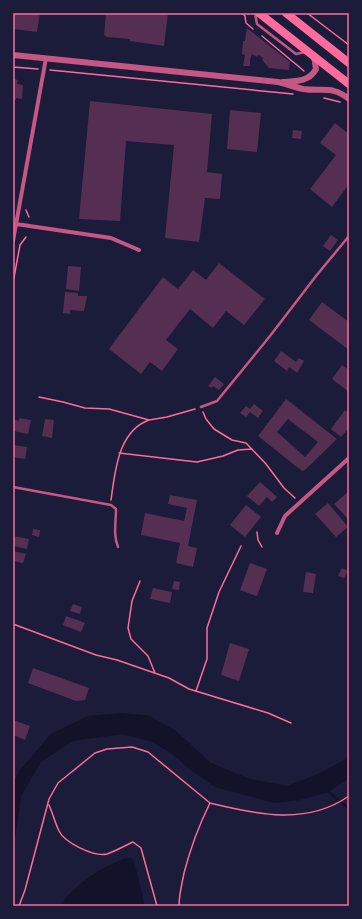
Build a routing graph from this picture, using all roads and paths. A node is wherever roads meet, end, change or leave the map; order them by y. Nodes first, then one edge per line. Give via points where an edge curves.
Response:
1 (255, 13) edge
2 (259, 13) edge
3 (286, 13) edge
4 (307, 13) edge
5 (349, 45) edge
6 (13, 54) edge
7 (311, 54) junction
8 (46, 58) junction
9 (349, 63) edge
10 (13, 66) edge
11 (37, 69) dead end
12 (51, 70) dead end
13 (278, 82) junction
14 (349, 84) edge
15 (297, 95) dead end
16 (321, 97) dead end
17 (347, 101) edge
18 (16, 224) junction
19 (349, 236) edge
20 (26, 237) dead end
21 (13, 241) edge
22 (139, 250) dead end
23 (13, 283) edge
24 (39, 397) dead end
25 (201, 407) junction
26 (149, 420) junction
27 (252, 449) junction
28 (119, 453) junction
29 (349, 458) edge
30 (13, 487) edge
31 (300, 502) junction
32 (111, 505) junction
33 (258, 532) dead end
34 (276, 533) dead end
35 (242, 546) dead end
36 (118, 547) dead end
37 (262, 547) dead end
38 (140, 581) dead end
39 (13, 624) edge
40 (156, 674) junction
41 (196, 691) junction
42 (291, 723) dead end
43 (349, 796) edge
44 (210, 803) junction
45 (48, 804) junction
46 (19, 906) edge
47 (157, 906) edge
48 (179, 906) edge

1 - 7 lane via 258,24 296,54
2 - 7 highway
3 - 9 highway
4 - 5 path
6 - 8 street
7 - 13 street via 316,69 311,76 303,80
7 - 14 highway
8 - 13 street
8 - 18 street
10 - 11 path
12 - 15 path
13 - 17 street via 304,89 336,90
16 - 17 path
18 - 21 street
18 - 22 street via 111,238
19 - 25 lane via 217,401
20 - 23 path via 20,245
24 - 26 path via 85,408 109,409
25 - 26 path
25 - 27 path via 214,429 232,440 246,443
26 - 28 path via 140,423 129,435
27 - 28 path via 238,450 197,462
27 - 31 path via 284,488
28 - 32 path
29 - 31 street
30 - 32 lane
31 - 34 street via 285,516
32 - 36 lane via 116,509
33 - 37 path via 258,540
35 - 41 path via 219,592 208,628 207,659
38 - 40 path via 132,601 128,628 131,639 148,656
39 - 40 path
40 - 41 path
41 - 42 path via 268,713
43 - 44 path via 330,807 309,814 287,816
44 - 45 path via 148,752 132,747 107,749 95,753 58,783
44 - 48 path via 192,844 179,896
45 - 46 path
45 - 47 path via 60,832 73,845 94,853 106,854 132,842 141,848

